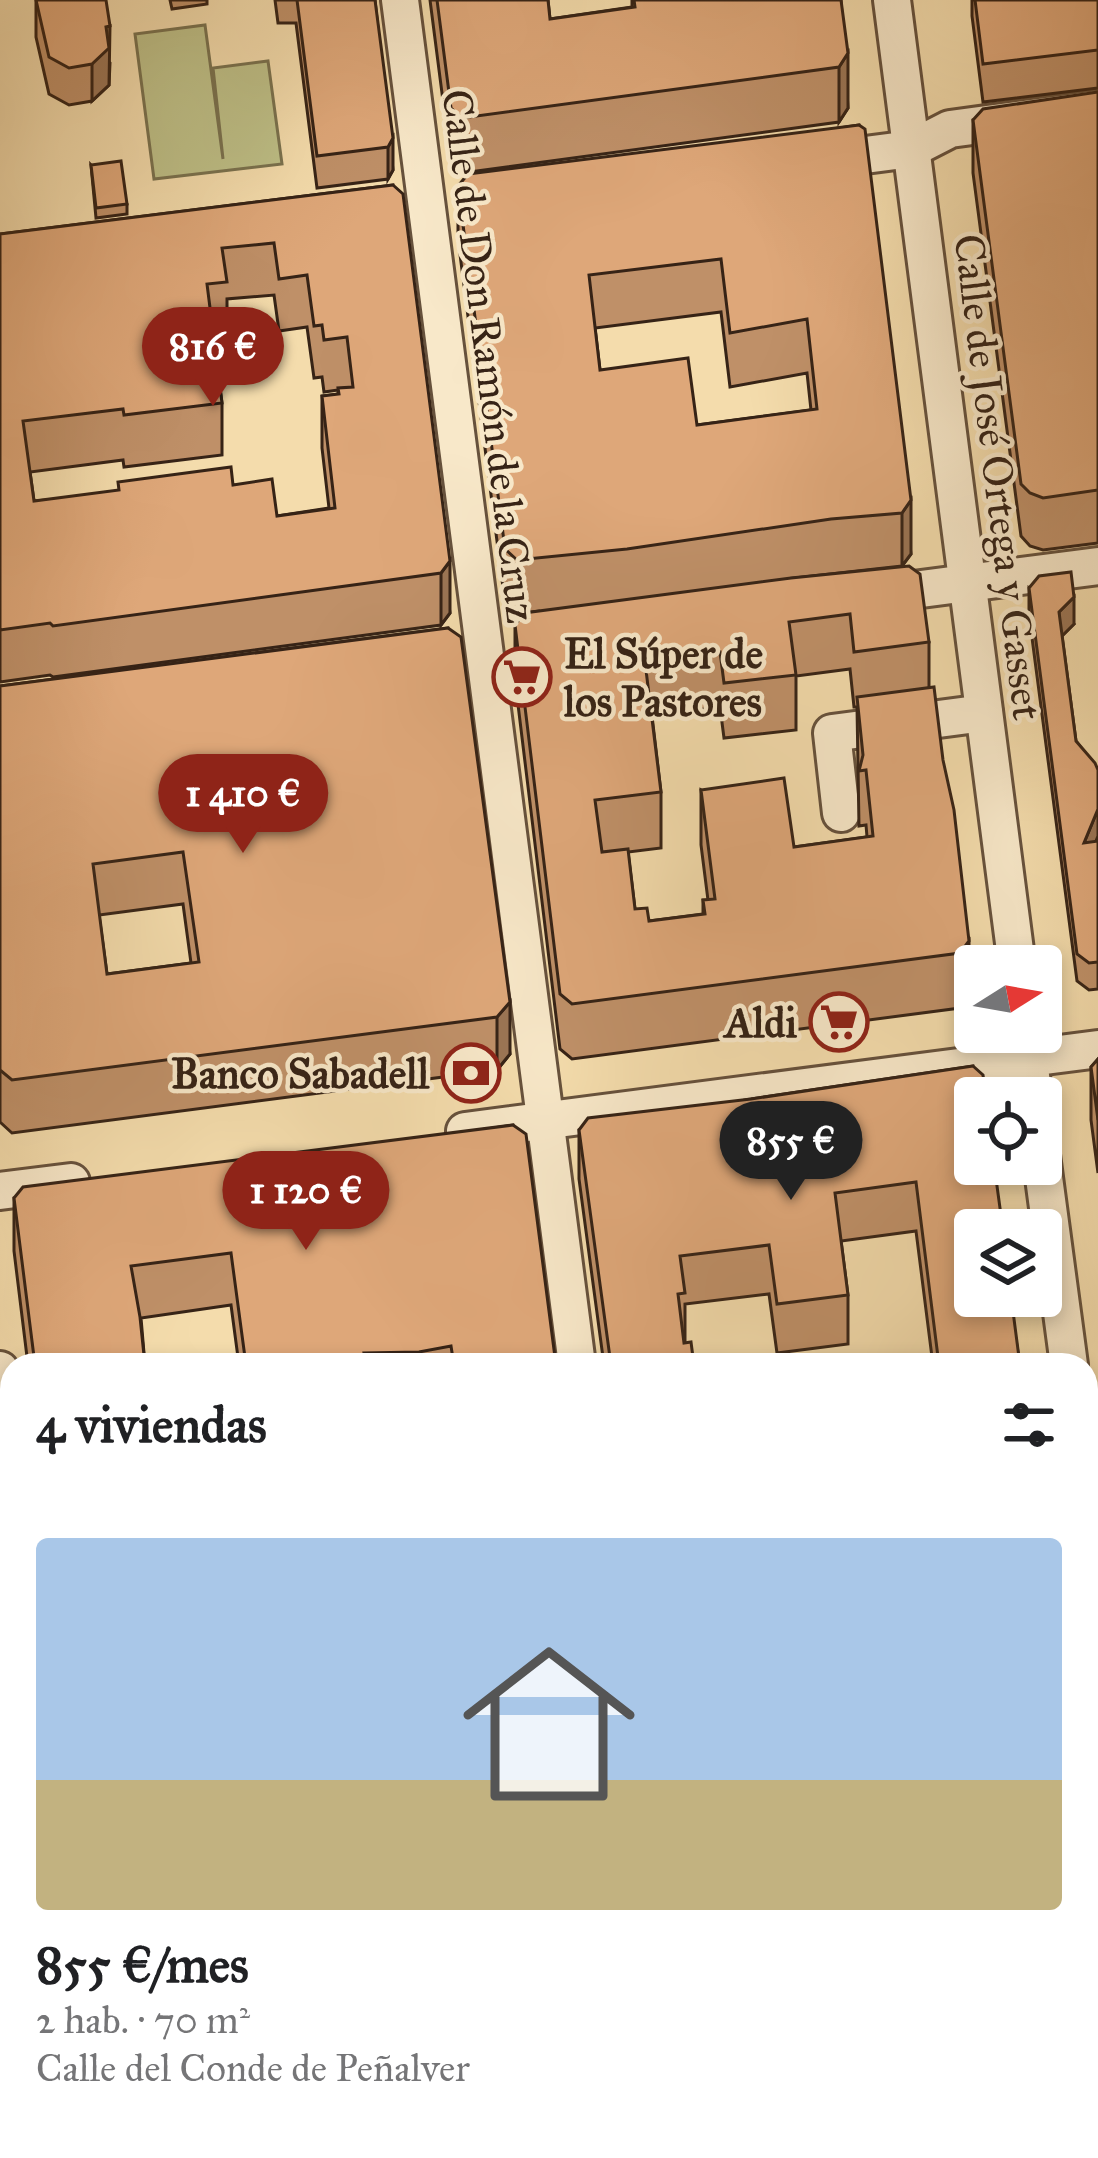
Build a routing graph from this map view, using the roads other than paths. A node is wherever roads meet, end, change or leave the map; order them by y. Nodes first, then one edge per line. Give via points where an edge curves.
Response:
1 (400, 0) edge
2 (892, 0) edge
3 (1098, 110) edge
4 (911, 149) junction
5 (778, 166) edge
6 (444, 208) junction
7 (388, 215) edge
8 (1098, 566) edge
9 (968, 583) junction
10 (835, 601) edge
11 (984, 713) junction
12 (841, 813) dead end
13 (1014, 945) edge
14 (1062, 1047) edge
15 (1098, 1049) edge
16 (976, 1053) edge
17 (544, 1121) junction
18 (425, 1136) edge
19 (103, 1178) edge
20 (1045, 1185) edge
21 (0, 1191) edge
22 (575, 1353) edge
23 (1067, 1353) edge

1 - 6 street, Calle de Don Ramón de la Cruz
2 - 4 street, Calle de José Ortega y Gasset
3 - 4 street via 950,129
4 - 5 street
4 - 9 street, Calle de José Ortega y Gasset
6 - 7 street
6 - 17 street, Calle de Don Ramón de la Cruz via 484,646
8 - 9 street
9 - 10 street
9 - 11 street, Calle de José Ortega y Gasset
11 - 12 street via 832,733
11 - 13 street, Calle de José Ortega y Gasset
14 - 15 street
16 - 17 street
17 - 18 street
17 - 22 street, Calle de Don Ramón de la Cruz
19 - 21 street
20 - 23 street

